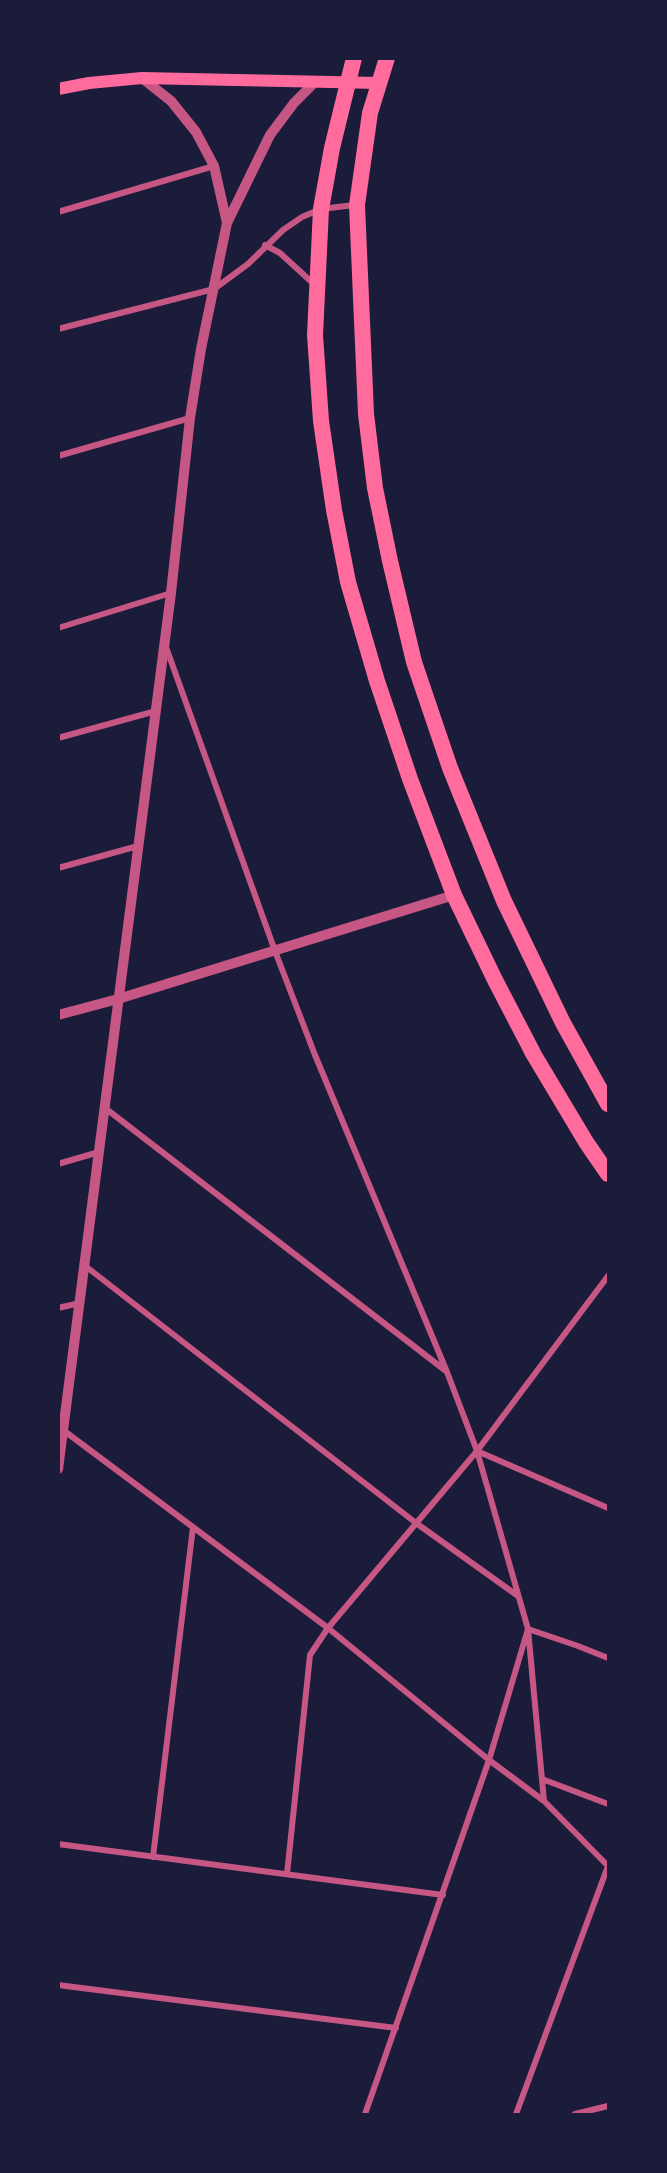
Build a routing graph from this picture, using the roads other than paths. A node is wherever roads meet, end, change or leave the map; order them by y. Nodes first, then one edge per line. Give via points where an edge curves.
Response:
1 (354, 58) edge
2 (387, 58) edge
3 (142, 78) junction
4 (316, 81) junction
5 (349, 82) junction
6 (378, 83) junction
7 (58, 90) edge
8 (214, 166) junction
9 (357, 205) junction
10 (321, 209) junction
11 (58, 212) edge
12 (227, 223) junction
13 (265, 245) junction
14 (317, 287) junction
15 (214, 289) junction
16 (58, 329) edge
17 (190, 418) junction
18 (58, 456) edge
19 (171, 593) junction
20 (58, 628) edge
21 (164, 642) junction
22 (156, 711) junction
23 (58, 738) edge
24 (138, 846) junction
25 (58, 868) edge
26 (454, 896) junction
27 (275, 951) junction
28 (118, 999) junction
29 (58, 1015) edge
30 (609, 1104) edge
31 (105, 1107) junction
32 (99, 1152) junction
33 (58, 1164) edge
34 (609, 1174) edge
35 (84, 1265) junction
36 (609, 1276) edge
37 (80, 1303) junction
38 (58, 1308) edge
39 (447, 1372) junction
40 (63, 1430) junction
41 (477, 1451) junction
42 (58, 1469) edge
43 (609, 1508) edge
44 (416, 1523) junction
45 (193, 1527) junction
46 (519, 1596) junction
47 (328, 1628) junction
48 (528, 1629) junction
49 (609, 1658) edge
50 (489, 1760) junction
51 (542, 1779) junction
52 (544, 1801) junction
53 (609, 1804) edge
54 (58, 1844) edge
55 (153, 1857) junction
56 (608, 1866) edge
57 (287, 1874) junction
58 (442, 1895) junction
59 (58, 1985) edge
60 (396, 2028) junction
61 (609, 2106) edge
62 (365, 2115) edge
63 (516, 2115) edge
64 (575, 2115) edge

1 - 5 highway
2 - 6 highway
3 - 4 main road
3 - 7 main road
3 - 8 street via 171,101 190,124
4 - 5 main road
4 - 12 street via 270,135
5 - 6 main road
5 - 10 highway
6 - 9 highway
8 - 11 street
8 - 12 street
9 - 10 street
9 - 30 highway via 366,414 375,488 414,662 450,768 504,901 563,1023
10 - 13 street via 302,217
10 - 14 highway
12 - 15 street
13 - 14 street via 280,253
13 - 15 street via 248,264
14 - 26 highway via 315,335 321,421 348,582 410,779
15 - 16 street
15 - 17 street
17 - 18 street
17 - 19 street
19 - 20 street
19 - 21 street
21 - 22 street
21 - 27 street
22 - 23 street
22 - 24 street
24 - 25 street
24 - 28 street
26 - 27 street
26 - 34 highway via 534,1055
27 - 28 street
27 - 39 street
28 - 29 street
28 - 31 street
31 - 32 street
31 - 39 street
32 - 33 street
32 - 35 street
35 - 37 street
35 - 44 street
36 - 41 street
37 - 38 street
37 - 40 street
39 - 41 street
40 - 42 street
40 - 45 street
41 - 43 street
41 - 44 street
41 - 46 street
44 - 46 street
44 - 47 street
45 - 47 street
45 - 55 street
46 - 48 street
47 - 50 street
47 - 57 street via 310,1655
48 - 49 street
48 - 50 street
48 - 51 street
50 - 52 street
50 - 58 street
51 - 52 street
51 - 53 street
52 - 56 street
54 - 55 street
55 - 57 street
56 - 63 street
57 - 58 street
58 - 60 street
59 - 60 street
60 - 62 street
61 - 64 street

